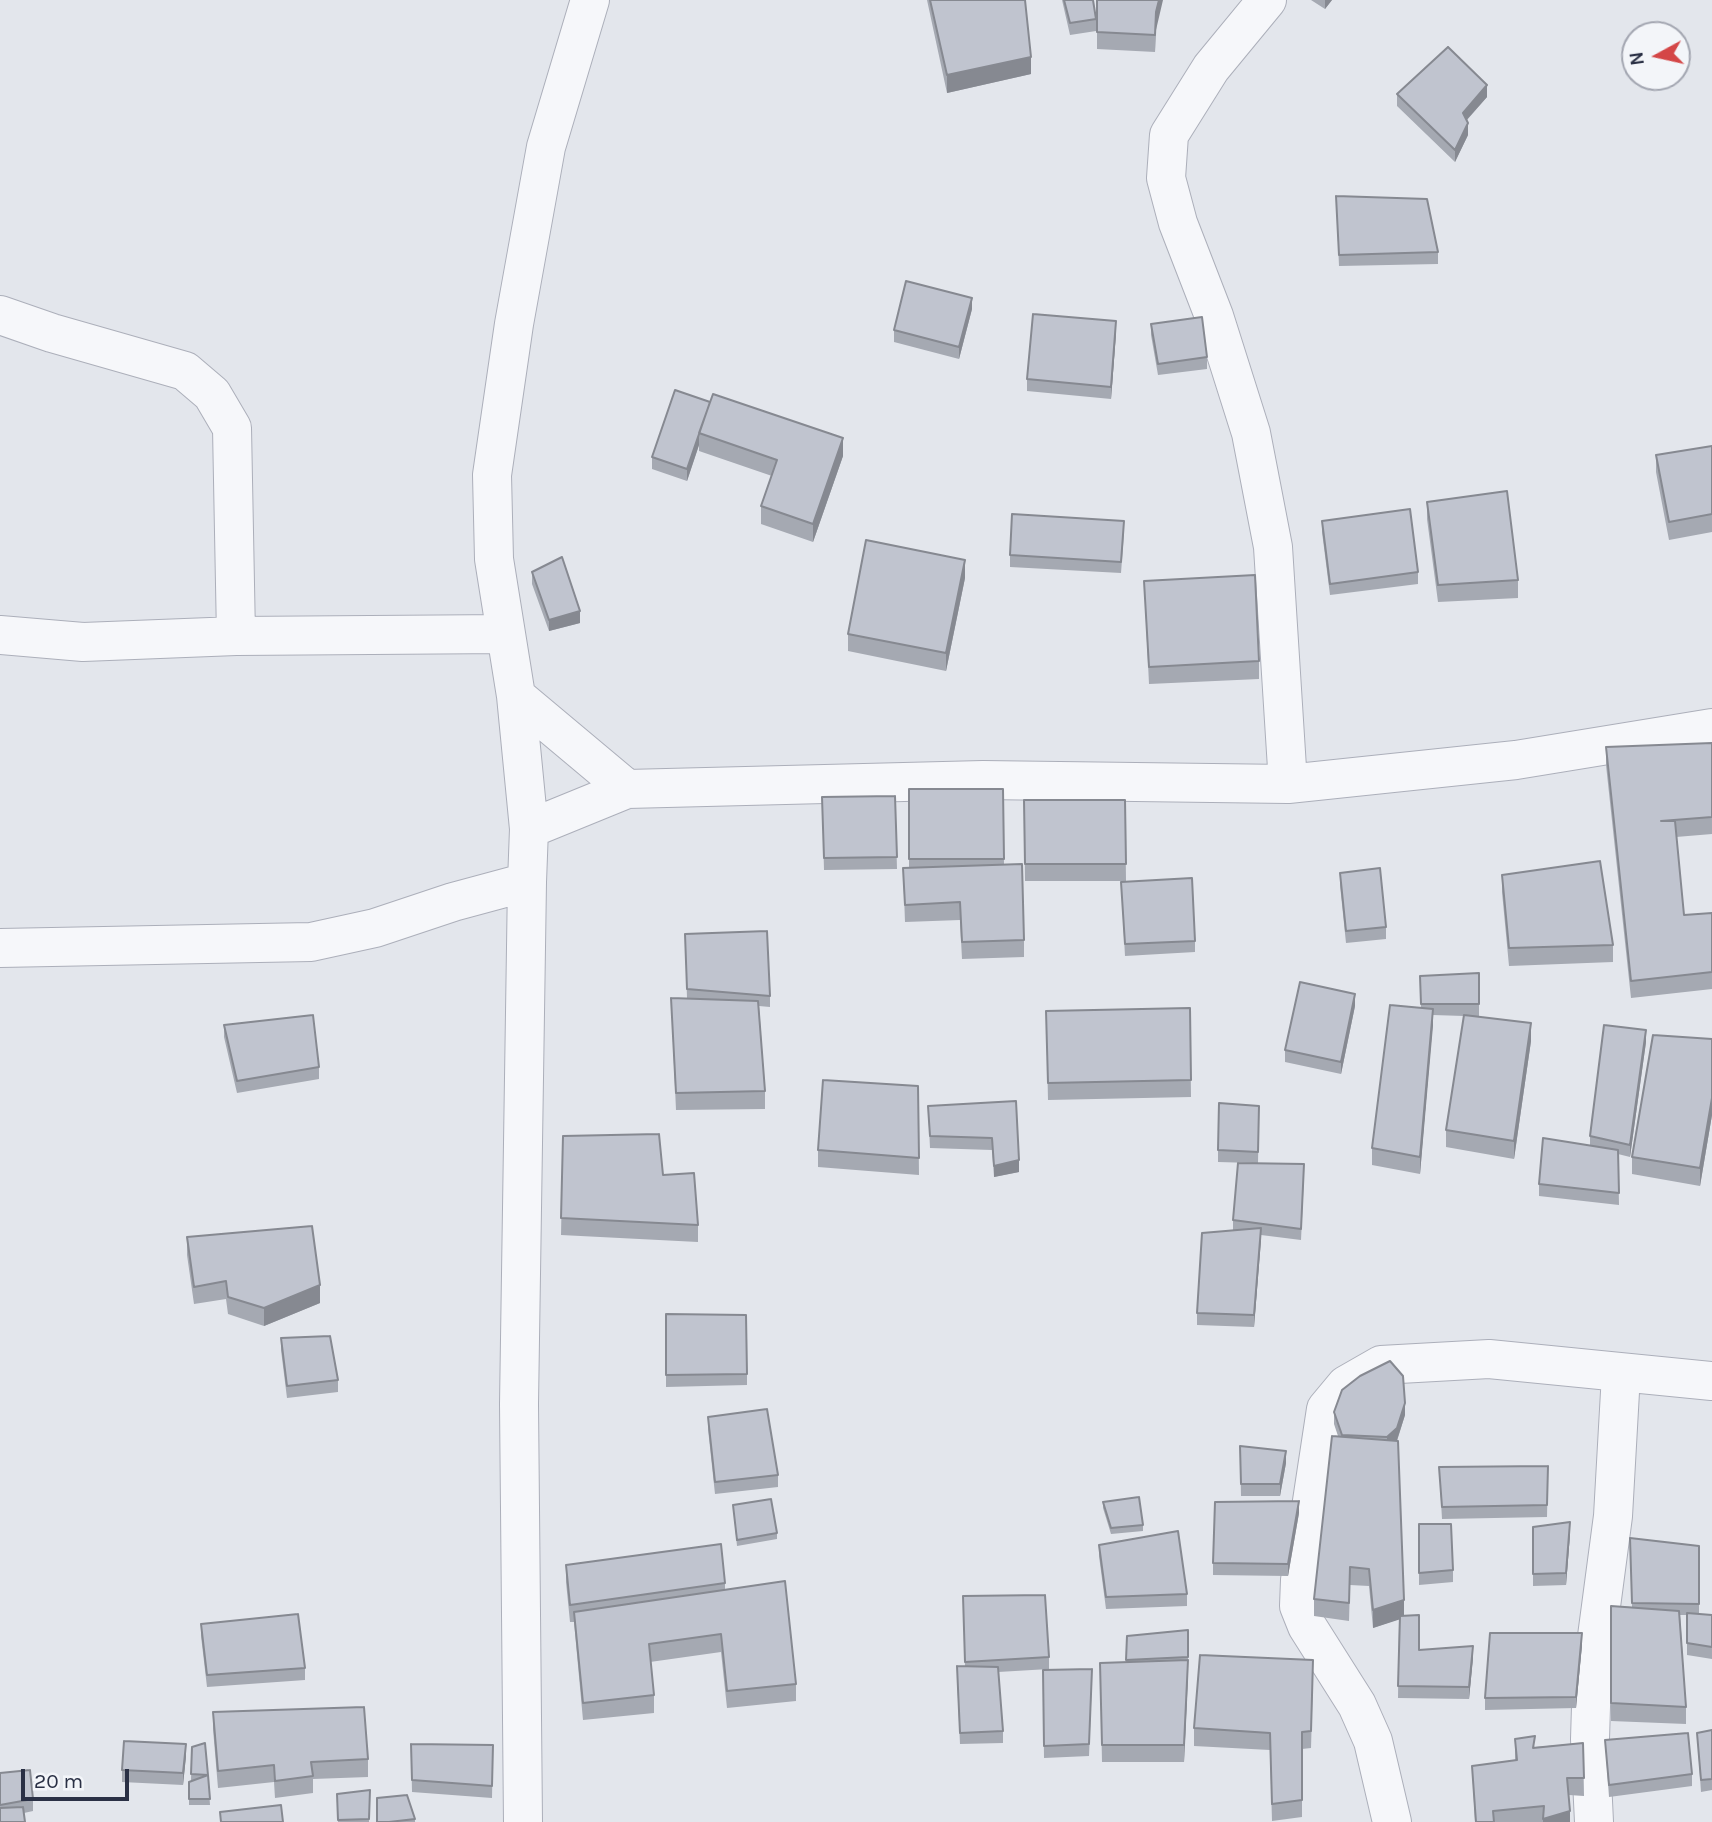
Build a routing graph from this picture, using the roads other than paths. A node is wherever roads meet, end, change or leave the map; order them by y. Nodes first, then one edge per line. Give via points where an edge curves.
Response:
1 (590, 0) edge
2 (1266, 0) edge
3 (0, 315) edge
4 (506, 634) junction
5 (0, 635) edge
6 (236, 636) junction
7 (516, 696) junction
8 (1712, 728) edge
9 (1288, 784) junction
10 (627, 789) junction
11 (529, 830) junction
12 (527, 882) junction
13 (0, 948) edge
14 (1621, 1374) junction
15 (1712, 1381) edge
16 (523, 1822) edge
17 (1392, 1822) edge
18 (1594, 1822) edge

1 - 4 street via 546,147 492,475 494,559
2 - 9 street via 1211,68 1169,135 1166,178 1251,433 1273,547
3 - 6 street via 185,370 212,394 232,428
4 - 6 street
4 - 7 street
5 - 6 street via 83,642
7 - 10 street
7 - 11 street
8 - 9 street via 1516,760
9 - 10 street via 983,780
10 - 11 street
11 - 12 street
12 - 13 street via 375,928 311,942
12 - 16 street via 519,1404
14 - 15 street
14 - 17 street via 1489,1359 1381,1365 1346,1385 1326,1409 1300,1606 1373,1741
14 - 18 street via 1613,1516 1592,1674

